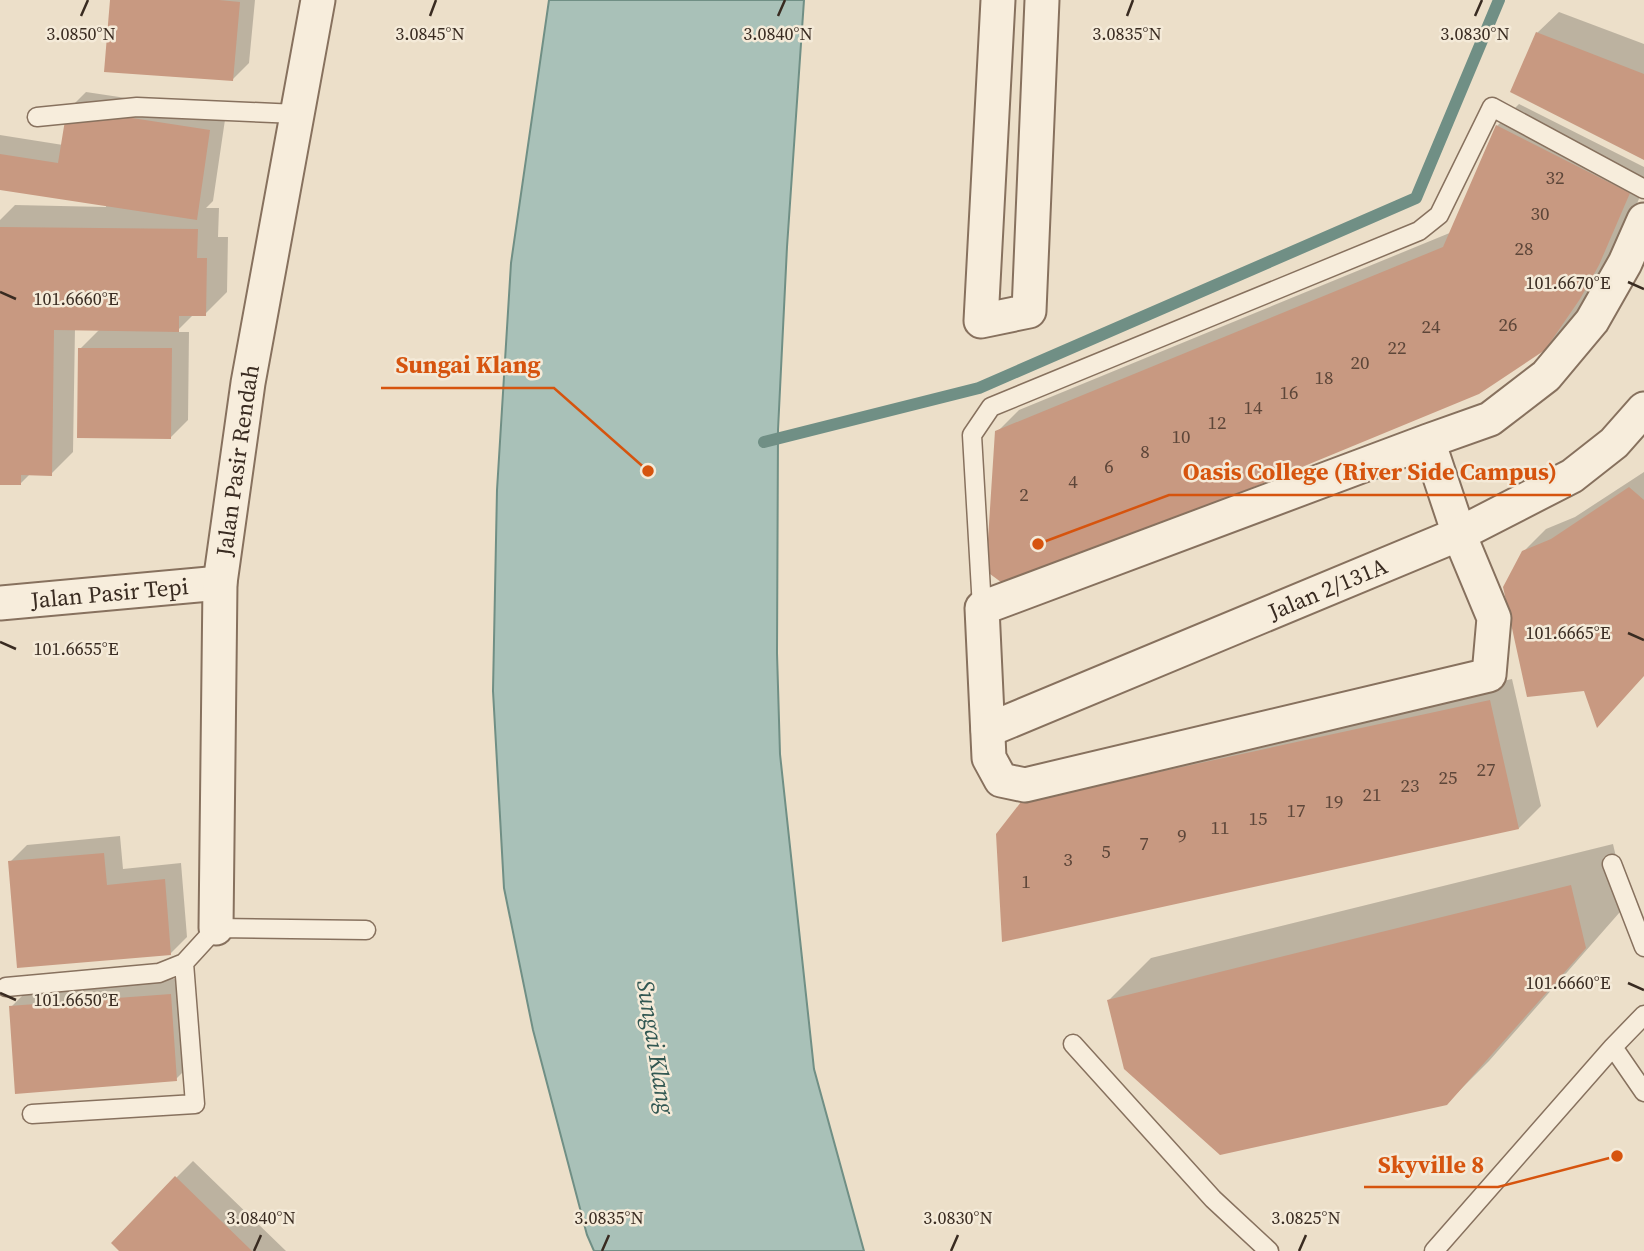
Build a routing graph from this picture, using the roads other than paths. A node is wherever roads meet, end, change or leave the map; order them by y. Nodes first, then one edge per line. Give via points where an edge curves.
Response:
1 (318, 0) edge
2 (998, 0) edge
3 (1042, 0) edge
4 (297, 114) junction
5 (37, 117) dead end
6 (1644, 188) edge
7 (1644, 220) edge
8 (1644, 409) edge
9 (1428, 441) junction
10 (1459, 534) junction
11 (220, 583) junction
12 (0, 603) edge
13 (982, 608) junction
14 (988, 730) junction
15 (1612, 864) dead end
16 (216, 928) junction
17 (366, 930) dead end
18 (1644, 947) edge
19 (184, 963) junction
20 (6, 987) dead end
21 (1644, 1015) edge
22 (1073, 1044) dead end
23 (1613, 1047) junction
24 (1644, 1092) edge
25 (32, 1114) dead end
26 (1269, 1251) edge
27 (1434, 1251) edge

1 - 4 street, Jalan Pasir Rendah
2 - 3 street via 981,321 1029,310
4 - 5 lane via 136,107
4 - 11 street, Jalan Pasir Rendah via 247,383
6 - 13 lane via 1492,107 1438,215 1419,231 991,407 972,435
7 - 9 street via 1592,321 1546,376 1490,419
8 - 10 street, Jalan 2/131A via 1615,443 1572,476
9 - 10 street
9 - 13 street
10 - 14 street, Jalan 2/131A
10 - 14 street via 1493,618 1489,675 1025,785 1002,780 989,758
11 - 12 street, Jalan Pasir Tepi
11 - 16 street, Jalan Pasir Rendah
13 - 14 street
15 - 18 lane
16 - 17 lane
16 - 19 lane
19 - 20 lane via 159,973
19 - 25 lane via 195,1104
21 - 23 lane
22 - 26 lane via 1213,1199
23 - 24 lane
23 - 27 lane

